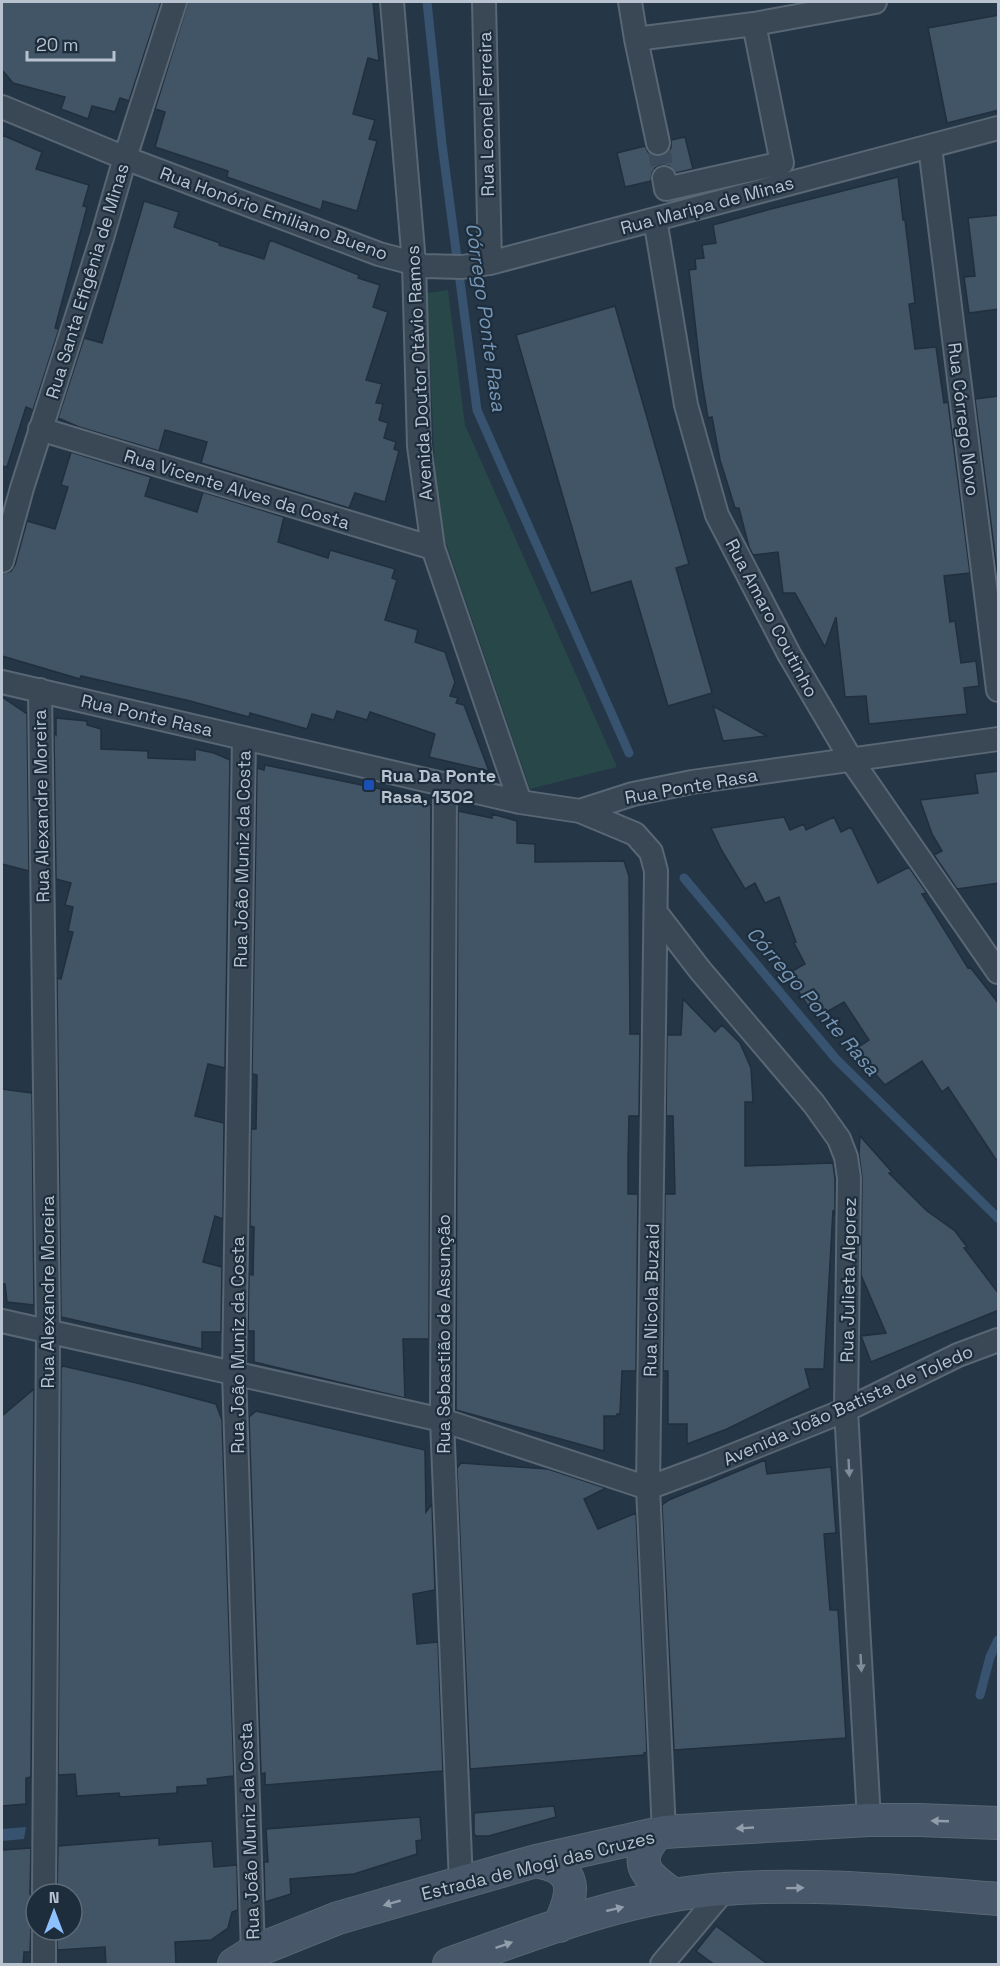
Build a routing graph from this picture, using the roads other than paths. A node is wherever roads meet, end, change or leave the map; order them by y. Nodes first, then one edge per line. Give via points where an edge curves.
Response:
1 (175, 2) edge
2 (392, 2) edge
3 (484, 2) edge
4 (630, 2) edge
5 (875, 2) edge
6 (754, 24) junction
7 (636, 39) junction
8 (2, 107) edge
9 (999, 128) edge
10 (658, 143) tunnel mouth
11 (930, 147) junction
12 (125, 158) junction
13 (664, 178) dead end
14 (655, 219) junction
15 (487, 263) junction
16 (419, 264) junction
17 (40, 429) junction
18 (433, 548) junction
19 (2, 561) edge
20 (2, 682) edge
21 (40, 690) junction
22 (999, 690) edge
23 (244, 738) junction
24 (999, 740) edge
25 (852, 761) junction
26 (445, 784) junction
27 (520, 802) junction
28 (580, 812) junction
29 (657, 914) junction
30 (999, 972) edge
31 (2, 1321) edge
32 (48, 1331) junction
33 (999, 1340) edge
34 (234, 1373) junction
35 (846, 1410) junction
36 (442, 1420) junction
37 (648, 1488) junction
38 (869, 1820) junction
39 (999, 1823) edge
40 (660, 1833) junction
41 (536, 1862) junction
42 (44, 1882) edge
43 (461, 1883) junction
44 (725, 1889) junction
45 (674, 1895) junction
46 (999, 1899) edge
47 (559, 1926) junction
48 (44, 1942) edge
49 (244, 1958) edge
50 (44, 1965) edge
51 (449, 1965) edge
52 (662, 1965) edge

1 - 12 street, Rua Santa Efigênia de Minas
2 - 16 street, Avenida Doutor Otávio Ramos
3 - 15 street, Rua Leonel Ferreira
4 - 7 street
5 - 6 street
6 - 7 street
6 - 13 street via 782,163 666,189
7 - 10 street
8 - 12 street, Rua Honório Emiliano Bueno
9 - 11 street, Rua Maripa de Minas
11 - 14 street, Rua Maripa de Minas
11 - 22 street, Rua Córrego Novo
12 - 16 street, Rua Honório Emiliano Bueno via 379,254
12 - 17 street, Rua Santa Efigênia de Minas
14 - 15 street, Rua Maripa de Minas
14 - 25 street, Rua Amaro Coutinho via 686,405 717,515 789,654
15 - 16 street, Rua Maripa de Minas via 462,267
16 - 18 street, Avenida Doutor Otávio Ramos via 419,446
17 - 18 street, Rua Vicente Alves da Costa
17 - 19 street, Rua Santa Efigênia de Minas
18 - 27 street, Avenida Doutor Otávio Ramos
20 - 21 street, Rua Ponte Rasa
21 - 23 street, Rua Ponte Rasa
21 - 32 street, Rua Alexandre Moreira
23 - 26 street, Rua Ponte Rasa
23 - 34 street, Rua João Muniz da Costa
24 - 25 street, Rua Ponte Rasa
25 - 28 street, Rua Ponte Rasa via 692,782 633,794
25 - 30 street, Rua Amaro Coutinho
26 - 27 street, Rua Ponte Rasa
26 - 36 street, Rua Sebastião de Assunção
27 - 28 street, Rua Ponte Rasa
28 - 29 street, Rua Nicola Buzaid via 635,834 651,852 656,871
29 - 35 street, Rua Julieta Algorez via 699,970 814,1104 839,1139 846,1157
29 - 37 street, Rua Nicola Buzaid
31 - 32 street
32 - 34 street
32 - 42 street, Rua Alexandre Moreira
33 - 35 street, Avenida João Batista de Toledo via 958,1355
34 - 36 street
34 - 49 street, Rua João Muniz da Costa
35 - 37 street, Avenida João Batista de Toledo
35 -> 38 street, Rua Julieta Algorez
36 - 37 street
36 - 43 street, Rua Sebastião de Assunção
37 - 40 street, Rua Nicola Buzaid
39 -> 38 main road, Estrada de Mogi das Cruzes
38 -> 40 main road, Estrada de Mogi das Cruzes
40 - 41 main road, Estrada de Mogi das Cruzes
40 - 45 main road via 647,1847 643,1863 648,1876
41 - 43 main road, Estrada de Mogi das Cruzes
41 - 47 main road via 552,1864 567,1878 570,1901
43 -> 49 main road, Estrada de Mogi das Cruzes via 338,1918
44 - 45 main road
44 -> 46 main road via 852,1887
44 - 52 street
47 -> 45 main road
51 -> 47 main road
48 - 50 street

